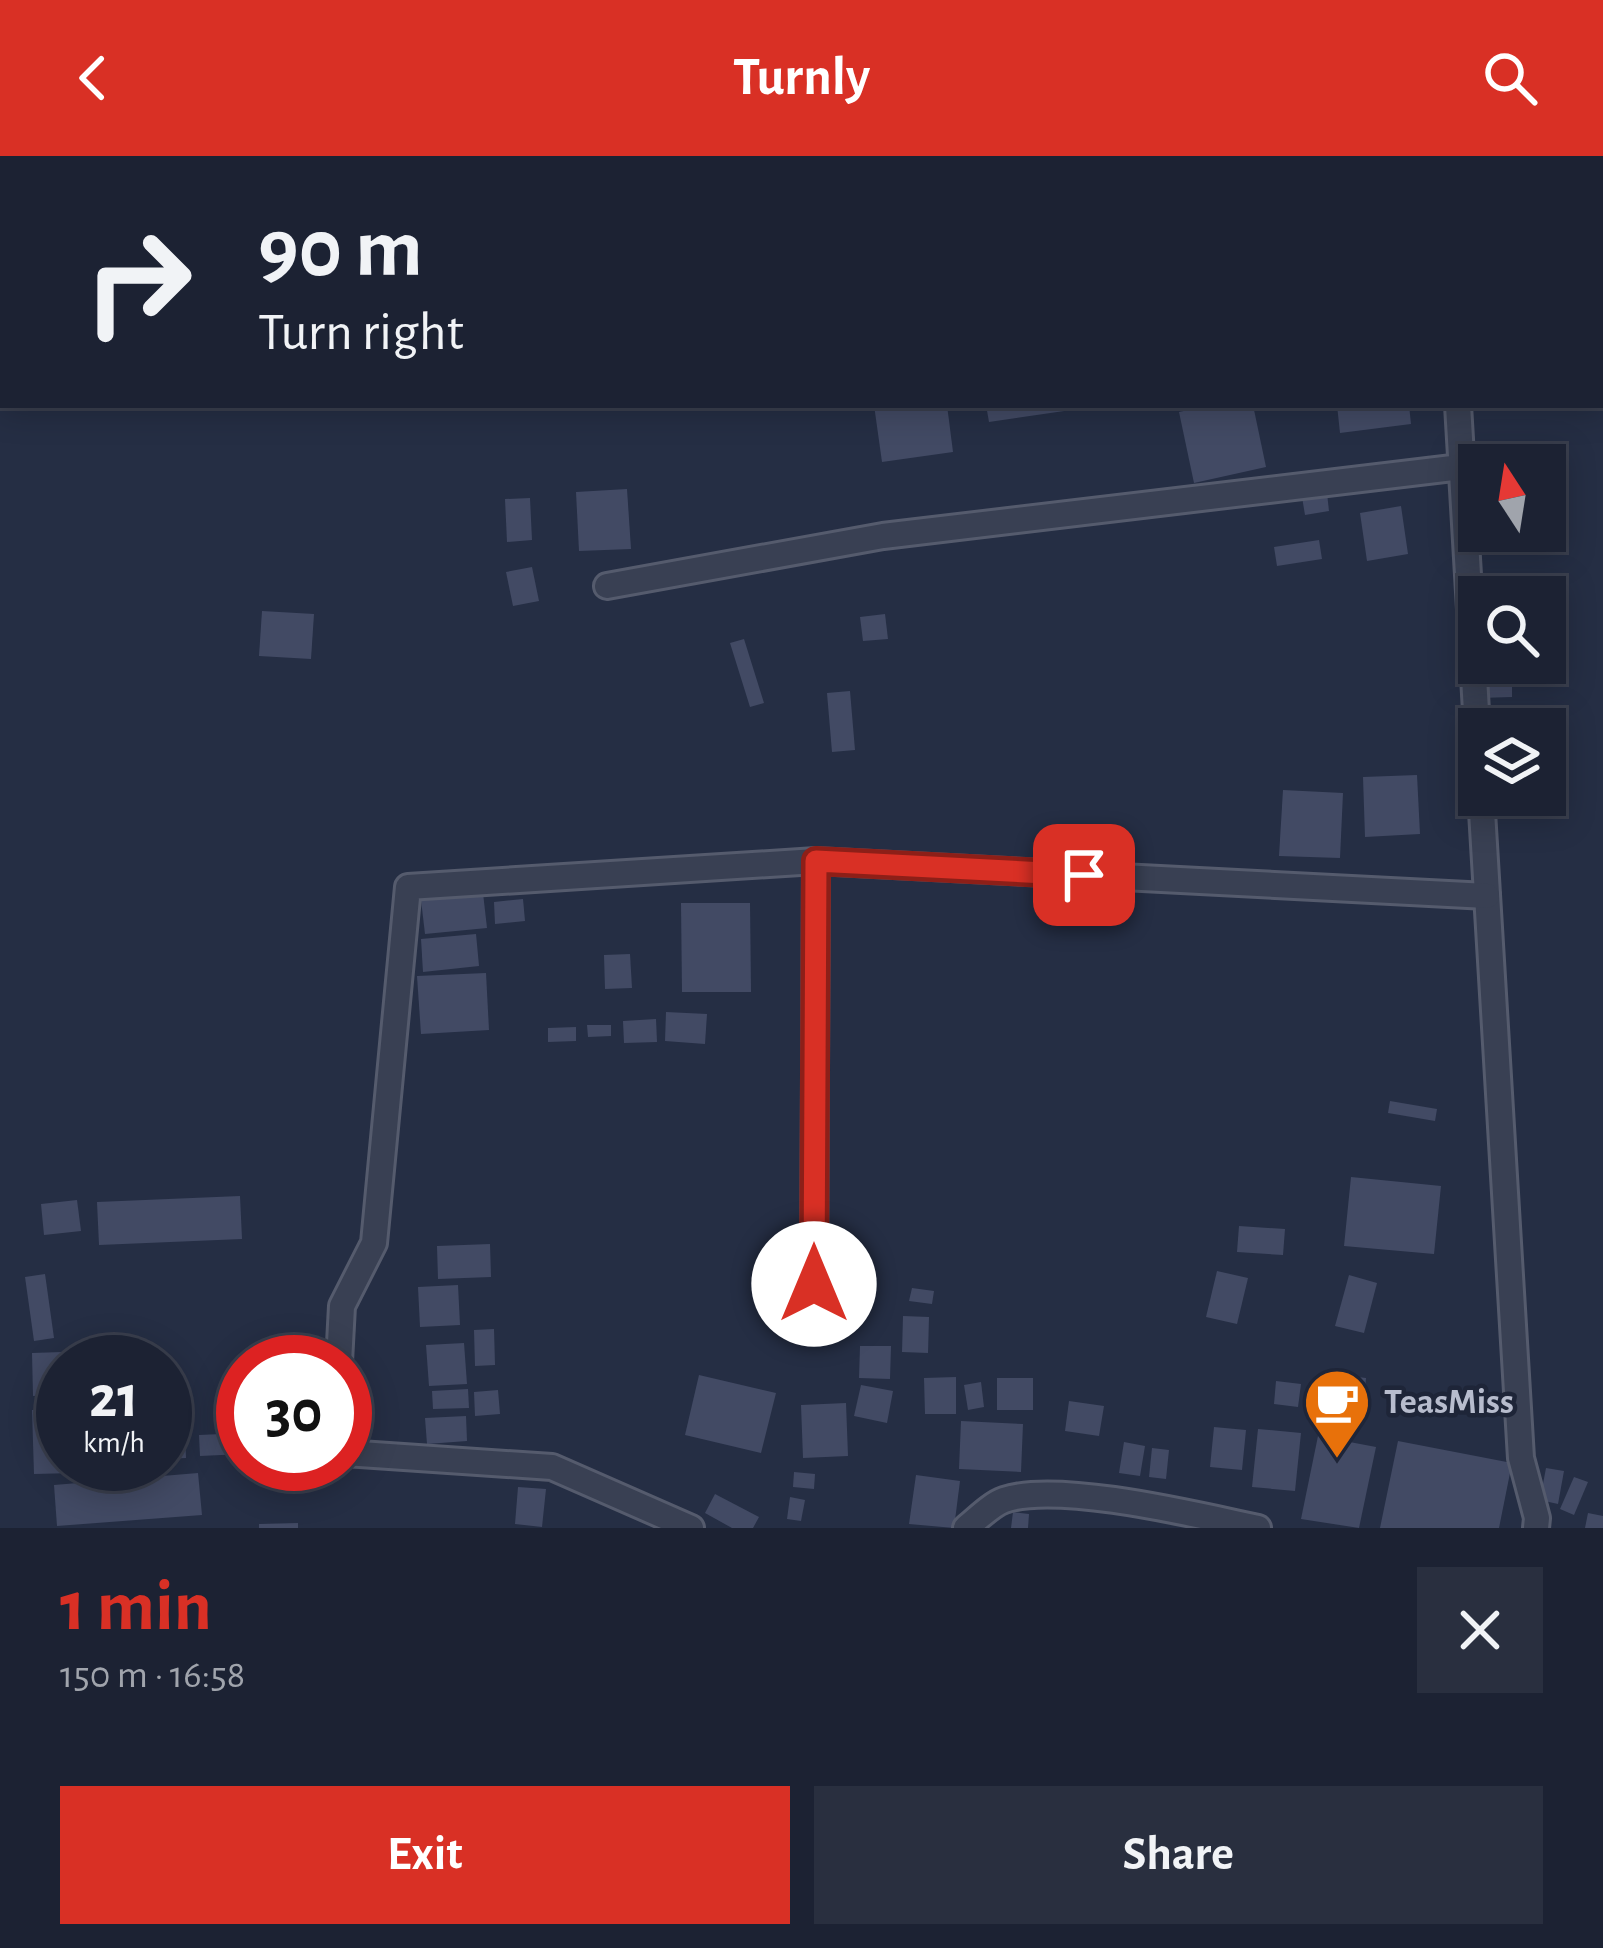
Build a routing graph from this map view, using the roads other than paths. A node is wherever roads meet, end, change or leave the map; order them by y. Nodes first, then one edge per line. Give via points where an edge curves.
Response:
1 (1458, 408) edge
2 (1460, 444) edge
3 (1458, 466) edge
4 (1466, 552) edge
5 (607, 586) dead end
6 (1476, 708) edge
7 (1482, 816) edge
8 (816, 861) junction
9 (1487, 896) junction
10 (814, 1284) dead end
11 (340, 1335) edge
12 (372, 1455) edge
13 (691, 1528) edge
14 (966, 1528) edge
15 (1258, 1528) edge
16 (1537, 1528) edge

1 - 2 street
3 - 5 street via 883,536
4 - 6 street
7 - 9 street
8 - 9 street
8 - 10 street
8 - 11 street via 408,887 374,1243 342,1306
9 - 16 street via 1521,1458
12 - 13 street via 552,1467
14 - 15 street via 1004,1500 1057,1496

